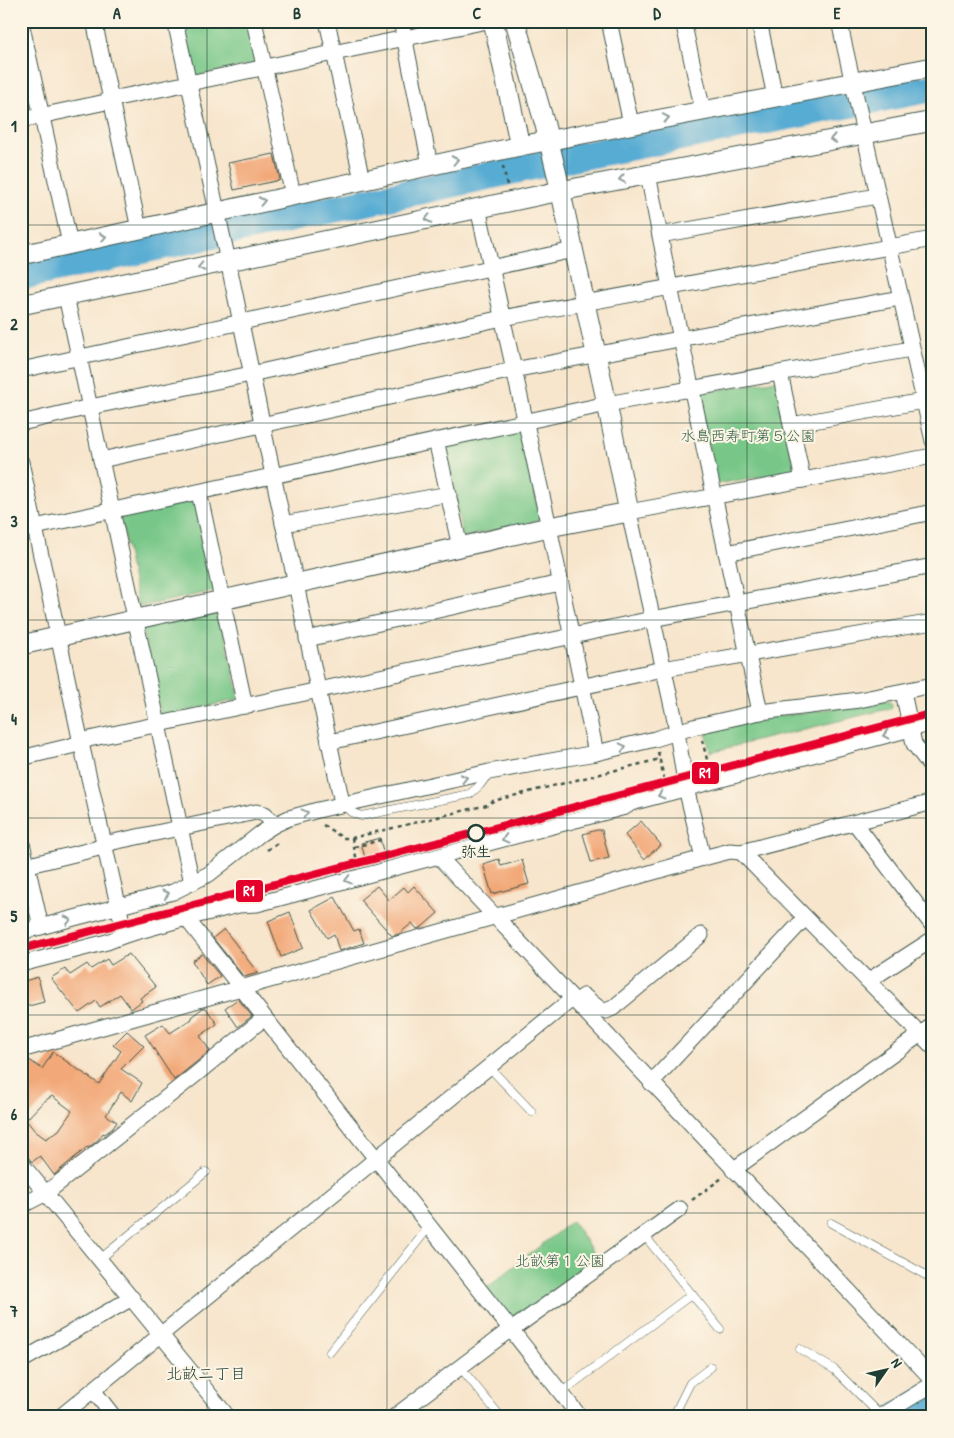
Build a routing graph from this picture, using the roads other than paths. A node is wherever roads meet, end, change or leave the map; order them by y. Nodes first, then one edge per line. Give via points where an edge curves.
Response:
1 (94, 21) edge
2 (175, 21) edge
3 (254, 21) edge
4 (327, 21) edge
5 (401, 21) edge
6 (486, 21) edge
7 (493, 21) edge
8 (515, 21) edge
9 (609, 21) edge
10 (684, 21) edge
11 (759, 21) edge
12 (839, 21) edge
13 (21, 22) edge
14 (404, 38) junction
15 (334, 53) junction
16 (501, 59) junction
17 (264, 67) junction
18 (933, 67) edge
19 (189, 84) junction
20 (854, 88) junction
21 (775, 97) junction
22 (111, 100) junction
23 (703, 111) junction
24 (41, 115) junction
25 (21, 120) edge
26 (933, 121) edge
27 (631, 124) junction
28 (863, 129) junction
29 (520, 146) junction
30 (551, 147) junction
31 (430, 165) junction
32 (648, 174) junction
33 (362, 180) junction
34 (559, 183) junction
35 (293, 194) junction
36 (877, 196) junction
37 (478, 208) junction
38 (218, 219) junction
39 (139, 229) junction
40 (660, 235) junction
41 (933, 238) edge
42 (70, 244) junction
43 (888, 248) junction
44 (573, 250) junction
45 (226, 254) junction
46 (21, 255) edge
47 (491, 268) junction
48 (670, 287) junction
49 (66, 296) junction
50 (900, 298) junction
51 (585, 303) junction
52 (21, 306) edge
53 (502, 318) junction
54 (240, 322) junction
55 (681, 339) junction
56 (911, 349) junction
57 (596, 355) junction
58 (79, 356) junction
59 (21, 370) edge
60 (513, 370) junction
61 (780, 373) junction
62 (251, 374) junction
63 (692, 389) junction
64 (923, 401) junction
65 (607, 404) junction
66 (90, 406) junction
67 (525, 421) junction
68 (21, 423) edge
69 (262, 425) junction
70 (791, 425) junction
71 (436, 440) junction
72 (933, 441) edge
73 (933, 456) edge
74 (101, 460) junction
75 (21, 462) edge
76 (273, 476) junction
77 (803, 480) junction
78 (199, 492) junction
79 (449, 494) junction
80 (714, 496) junction
81 (112, 511) junction
82 (629, 512) junction
83 (933, 512) edge
84 (283, 524) junction
85 (548, 527) junction
86 (28, 529) edge
87 (460, 547) junction
88 (726, 552) junction
89 (933, 566) edge
90 (560, 583) junction
91 (296, 584) junction
92 (222, 600) junction
93 (737, 603) junction
94 (652, 619) junction
95 (136, 620) junction
96 (933, 622) edge
97 (59, 636) junction
98 (572, 636) junction
99 (307, 639) junction
100 (21, 645) edge
101 (748, 655) junction
102 (663, 669) junction
103 (933, 686) edge
104 (582, 688) junction
105 (318, 691) junction
106 (903, 692) junction
107 (245, 706) junction
108 (760, 712) junction
109 (933, 723) edge
110 (158, 725) junction
111 (910, 729) junction
112 (677, 732) junction
113 (329, 742) junction
114 (81, 743) junction
115 (596, 753) junction
116 (21, 758) edge
117 (933, 769) edge
118 (686, 788) junction
119 (933, 802) edge
120 (342, 803) junction
121 (856, 823) junction
122 (274, 825) junction
123 (180, 828) junction
124 (21, 839) edge
125 (104, 845) junction
126 (741, 852) junction
127 (439, 857) junction
128 (703, 858) junction
129 (24, 866) edge
130 (192, 883) junction
131 (119, 908) junction
132 (495, 917) junction
133 (186, 918) junction
134 (805, 918) junction
135 (933, 926) edge
136 (41, 927) junction
137 (21, 932) edge
138 (125, 935) junction
139 (701, 935) dead end
140 (933, 939) edge
141 (21, 964) edge
142 (868, 981) junction
143 (242, 987) junction
144 (574, 1001) junction
145 (264, 1018) junction
146 (933, 1025) edge
147 (920, 1034) junction
148 (933, 1047) edge
149 (21, 1050) edge
150 (490, 1067) junction
151 (651, 1083) junction
152 (532, 1112) dead end
153 (375, 1158) junction
154 (21, 1163) edge
155 (733, 1170) junction
156 (206, 1172) dead end
157 (46, 1193) junction
158 (21, 1206) edge
159 (680, 1209) road end
160 (831, 1223) dead end
161 (429, 1227) junction
162 (644, 1235) junction
163 (100, 1259) junction
164 (933, 1279) edge
165 (692, 1294) junction
166 (132, 1298) junction
167 (720, 1329) dead end
168 (510, 1330) junction
169 (162, 1334) junction
170 (800, 1349) dead end
171 (330, 1352) dead end
172 (21, 1361) edge
173 (460, 1367) junction
174 (711, 1367) dead end
175 (933, 1382) edge
176 (93, 1390) junction
177 (562, 1392) junction
178 (397, 1416) edge
179 (880, 1416) edge
180 (60, 1417) edge
181 (114, 1417) edge
182 (228, 1417) edge
183 (501, 1417) edge
184 (580, 1417) edge
185 (686, 1417) edge

1 - 22 street
2 - 19 street
3 - 17 street
4 - 15 street
5 - 14 street
6 - 14 street
7 - 16 street
8 - 30 street
9 - 27 street
10 - 23 street
11 - 21 street
12 - 20 street
13 - 24 street
14 - 15 street
14 - 31 street
15 - 17 street
15 - 33 street
16 - 29 street
16 - 30 street via 532,120
17 - 19 street
17 - 35 street
18 - 20 street
19 - 22 street
19 - 38 street
20 - 21 street
20 - 28 street
21 - 23 street
22 - 24 street
22 - 39 street
27 -> 23 street
24 - 25 street
24 - 42 street
26 - 28 street
27 - 30 street
28 -> 32 street
28 - 36 street
29 - 30 street
31 -> 29 street
30 - 34 street
31 - 33 street
32 -> 34 street
32 - 40 street
33 - 35 street
34 - 37 street
34 - 44 street
38 -> 35 street
36 - 40 street
36 - 43 street
37 -> 45 street
37 - 47 street
38 - 39 street
38 - 45 street
42 -> 39 street
40 - 48 street
41 - 43 street
42 - 46 street
43 - 48 street
43 - 50 street
44 - 47 street
44 - 51 street
45 -> 49 street
45 - 54 street
47 - 53 street
47 - 54 street
48 - 51 street
48 - 55 street
49 - 52 street
49 - 58 street
50 - 55 street
50 - 56 street
51 - 53 street
51 - 57 street
53 - 60 street
53 - 62 street
54 - 58 street
54 - 62 street
55 - 57 street
55 - 63 street
56 - 61 street
56 - 64 street
57 - 60 street
57 - 65 street
58 - 59 street
58 - 66 street
60 - 67 street
60 - 69 street
61 - 63 street
61 - 70 street
62 - 66 street
62 - 69 street
63 - 65 street
63 - 80 street
64 - 70 street
64 - 72 street
65 - 67 street
65 - 82 street
66 - 68 street
66 - 74 street
67 - 71 street
67 - 85 street
69 - 74 street
69 - 76 street
70 - 77 street
71 - 76 street
71 - 79 street
73 - 77 street
74 - 81 street
75 - 86 street
76 - 78 street
76 - 84 street
77 - 80 street
78 - 81 street
78 - 92 street
79 - 84 street
79 - 87 street
80 - 82 street
80 - 88 street
81 - 86 street
81 - 95 street
82 - 85 street
82 - 94 street
83 - 88 street
84 - 91 street
85 - 87 street
85 - 90 street
86 - 97 street
87 - 91 street
88 - 93 street
89 - 93 street
90 - 98 street
90 - 99 street
91 - 92 street
91 - 99 street
92 - 95 street
92 - 107 street
93 - 94 street
93 - 101 street
94 - 98 street
94 - 102 street
95 - 97 street
95 - 110 street
96 - 101 street
97 - 100 street
97 - 114 street
98 - 104 street
98 - 105 street
99 - 105 street
101 - 102 street
101 - 108 street
102 - 104 street
102 - 112 street
103 - 106 street
104 - 113 street
104 - 115 street
105 - 107 street
105 - 113 street
106 - 108 street
106 - 111 street
107 - 110 street
108 - 112 street
109 - 111 street
110 - 114 street
110 - 123 street
111 - 117 street via 914,744
111 -> 118 street
115 -> 112 street
112 - 118 street
113 - 120 street
114 - 116 street
114 - 125 street
115 - 120 street
118 -> 127 street
118 - 128 street
119 - 121 street
122 -> 120 street
121 - 126 street
121 - 135 street
122 - 123 street via 265,814 256,812
122 - 130 street
123 - 125 street
123 - 130 street
124 - 129 street
125 - 129 street
125 - 131 street
126 - 128 street via 730,851
126 - 134 street
127 - 132 street
127 -> 133 street via 258,904 239,905
128 - 132 street
129 - 136 street
131 -> 130 street
136 -> 131 street
131 - 138 street
132 - 143 street
132 - 144 street
133 - 138 street
133 - 143 street
134 - 142 street
134 - 151 street
136 - 137 street
138 - 141 street
139 - 144 street via 613,1008 600,1010 584,996
140 - 142 street
142 - 147 street
143 - 145 street
143 - 149 street
144 - 150 street
144 - 151 street
145 - 153 street
145 - 157 street
146 - 147 street
147 - 148 street
147 - 155 street
150 - 152 lane
150 - 153 street
151 - 155 street
153 - 161 street
153 - 169 street
154 - 157 street
155 - 175 street
156 - 163 lane
157 - 158 street
157 - 163 street
159 - 162 street
160 - 164 lane
161 - 168 street
161 - 171 lane
162 - 165 lane
162 - 168 street
163 - 166 street
165 - 167 lane
165 - 177 lane
166 - 169 street
166 - 172 street
168 - 173 street
168 - 177 street
169 - 176 street
169 - 182 street
170 - 179 lane via 835,1370
173 - 178 street
173 - 183 lane
174 - 185 lane via 686,1390 676,1411
175 - 179 street
176 - 180 street
176 - 181 street
177 - 184 street

